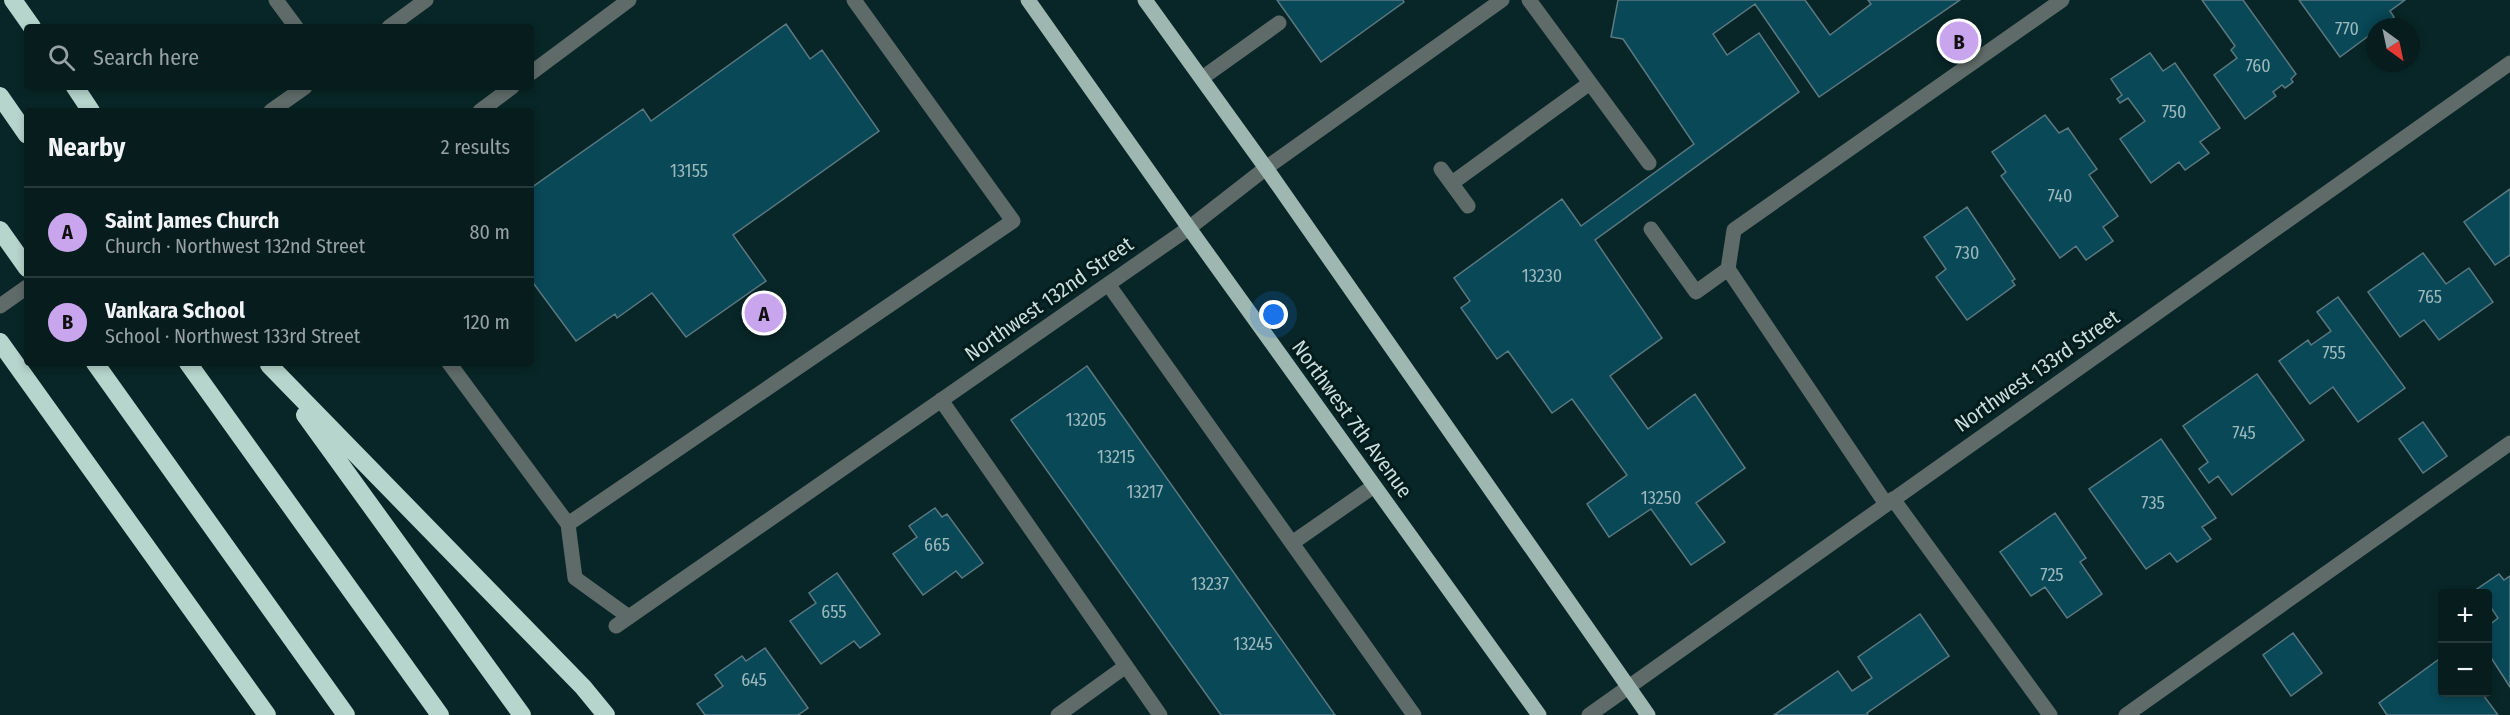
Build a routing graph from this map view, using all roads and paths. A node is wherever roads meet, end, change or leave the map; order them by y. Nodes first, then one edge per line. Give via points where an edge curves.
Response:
1 (13, 0) edge
2 (276, 0) edge
3 (426, 0) edge
4 (629, 0) edge
5 (854, 0) edge
6 (1028, 0) edge
7 (1145, 0) edge
8 (1502, 0) edge
9 (1530, 0) edge
10 (2061, 0) edge
11 (1480, 6) edge
12 (1279, 22) dead end
13 (30, 24) edge
14 (294, 24) edge
15 (393, 24) edge
16 (2510, 63) edge
17 (534, 71) edge
18 (1202, 78) junction
19 (1590, 83) junction
20 (77, 90) edge
21 (301, 90) edge
22 (508, 90) edge
23 (0, 96) edge
24 (90, 108) edge
25 (275, 108) edge
26 (484, 108) edge
27 (24, 131) edge
28 (1649, 163) dead end
29 (1266, 168) junction
30 (1441, 169) dead end
31 (1452, 183) junction
32 (1468, 206) dead end
33 (1189, 228) junction
34 (1651, 229) dead end
35 (0, 230) edge
36 (24, 264) edge
37 (1728, 269) junction
38 (1108, 284) junction
39 (24, 289) edge
40 (0, 306) edge
41 (0, 342) edge
42 (97, 366) edge
43 (190, 366) edge
44 (269, 366) edge
45 (270, 366) edge
46 (451, 366) edge
47 (941, 400) junction
48 (2510, 443) edge
49 (1374, 486) junction
50 (1890, 501) junction
51 (568, 524) junction
52 (1292, 543) junction
53 (629, 617) junction
54 (616, 626) dead end
55 (1126, 666) junction
56 (1628, 686) junction
57 (267, 715) edge
58 (346, 715) edge
59 (440, 715) edge
60 (522, 715) edge
61 (606, 715) edge
62 (1058, 715) edge
63 (1160, 715) edge
64 (1414, 715) edge
65 (1539, 715) edge
66 (1589, 715) edge
67 (1648, 715) edge
68 (2050, 715) edge
69 (2126, 715) edge

1 - 13 highway
2 - 14 street
3 - 15 street
4 - 17 street
5 - 51 street via 1013,221
6 - 33 main road, Northwest 7th Avenue
7 - 18 main road
8 - 11 street, Northwest 132nd Street
9 - 19 street
10 - 37 street via 1734,230
11 - 29 street, Northwest 132nd Street
12 - 18 street
16 - 50 street, Northwest 133rd Street
18 - 29 main road
19 - 28 street
19 - 31 street
20 - 24 highway
21 - 25 street
22 - 26 street
23 - 27 highway
29 - 33 street, Northwest 132nd Street
29 - 56 main road
30 - 31 street
31 - 32 street
33 - 38 street, Northwest 132nd Street
33 - 49 main road, Northwest 7th Avenue
34 - 37 street via 1696,292
35 - 36 highway
37 - 50 street
38 - 47 street, Northwest 132nd Street
38 - 52 street
39 - 40 street
41 - 57 highway
42 - 58 highway
43 - 59 highway
44 - 60 highway
45 - 61 highway
46 - 51 street
47 - 53 street, Northwest 132nd Street
47 - 55 street
48 - 69 street
49 - 52 street
49 - 65 main road, Northwest 7th Avenue
50 - 56 street, Northwest 133rd Street
50 - 68 street
51 - 53 street via 575,578
52 - 64 street
53 - 54 street, Northwest 132nd Street
55 - 62 street
55 - 63 street
56 - 66 street, Northwest 133rd Street
56 - 67 main road

